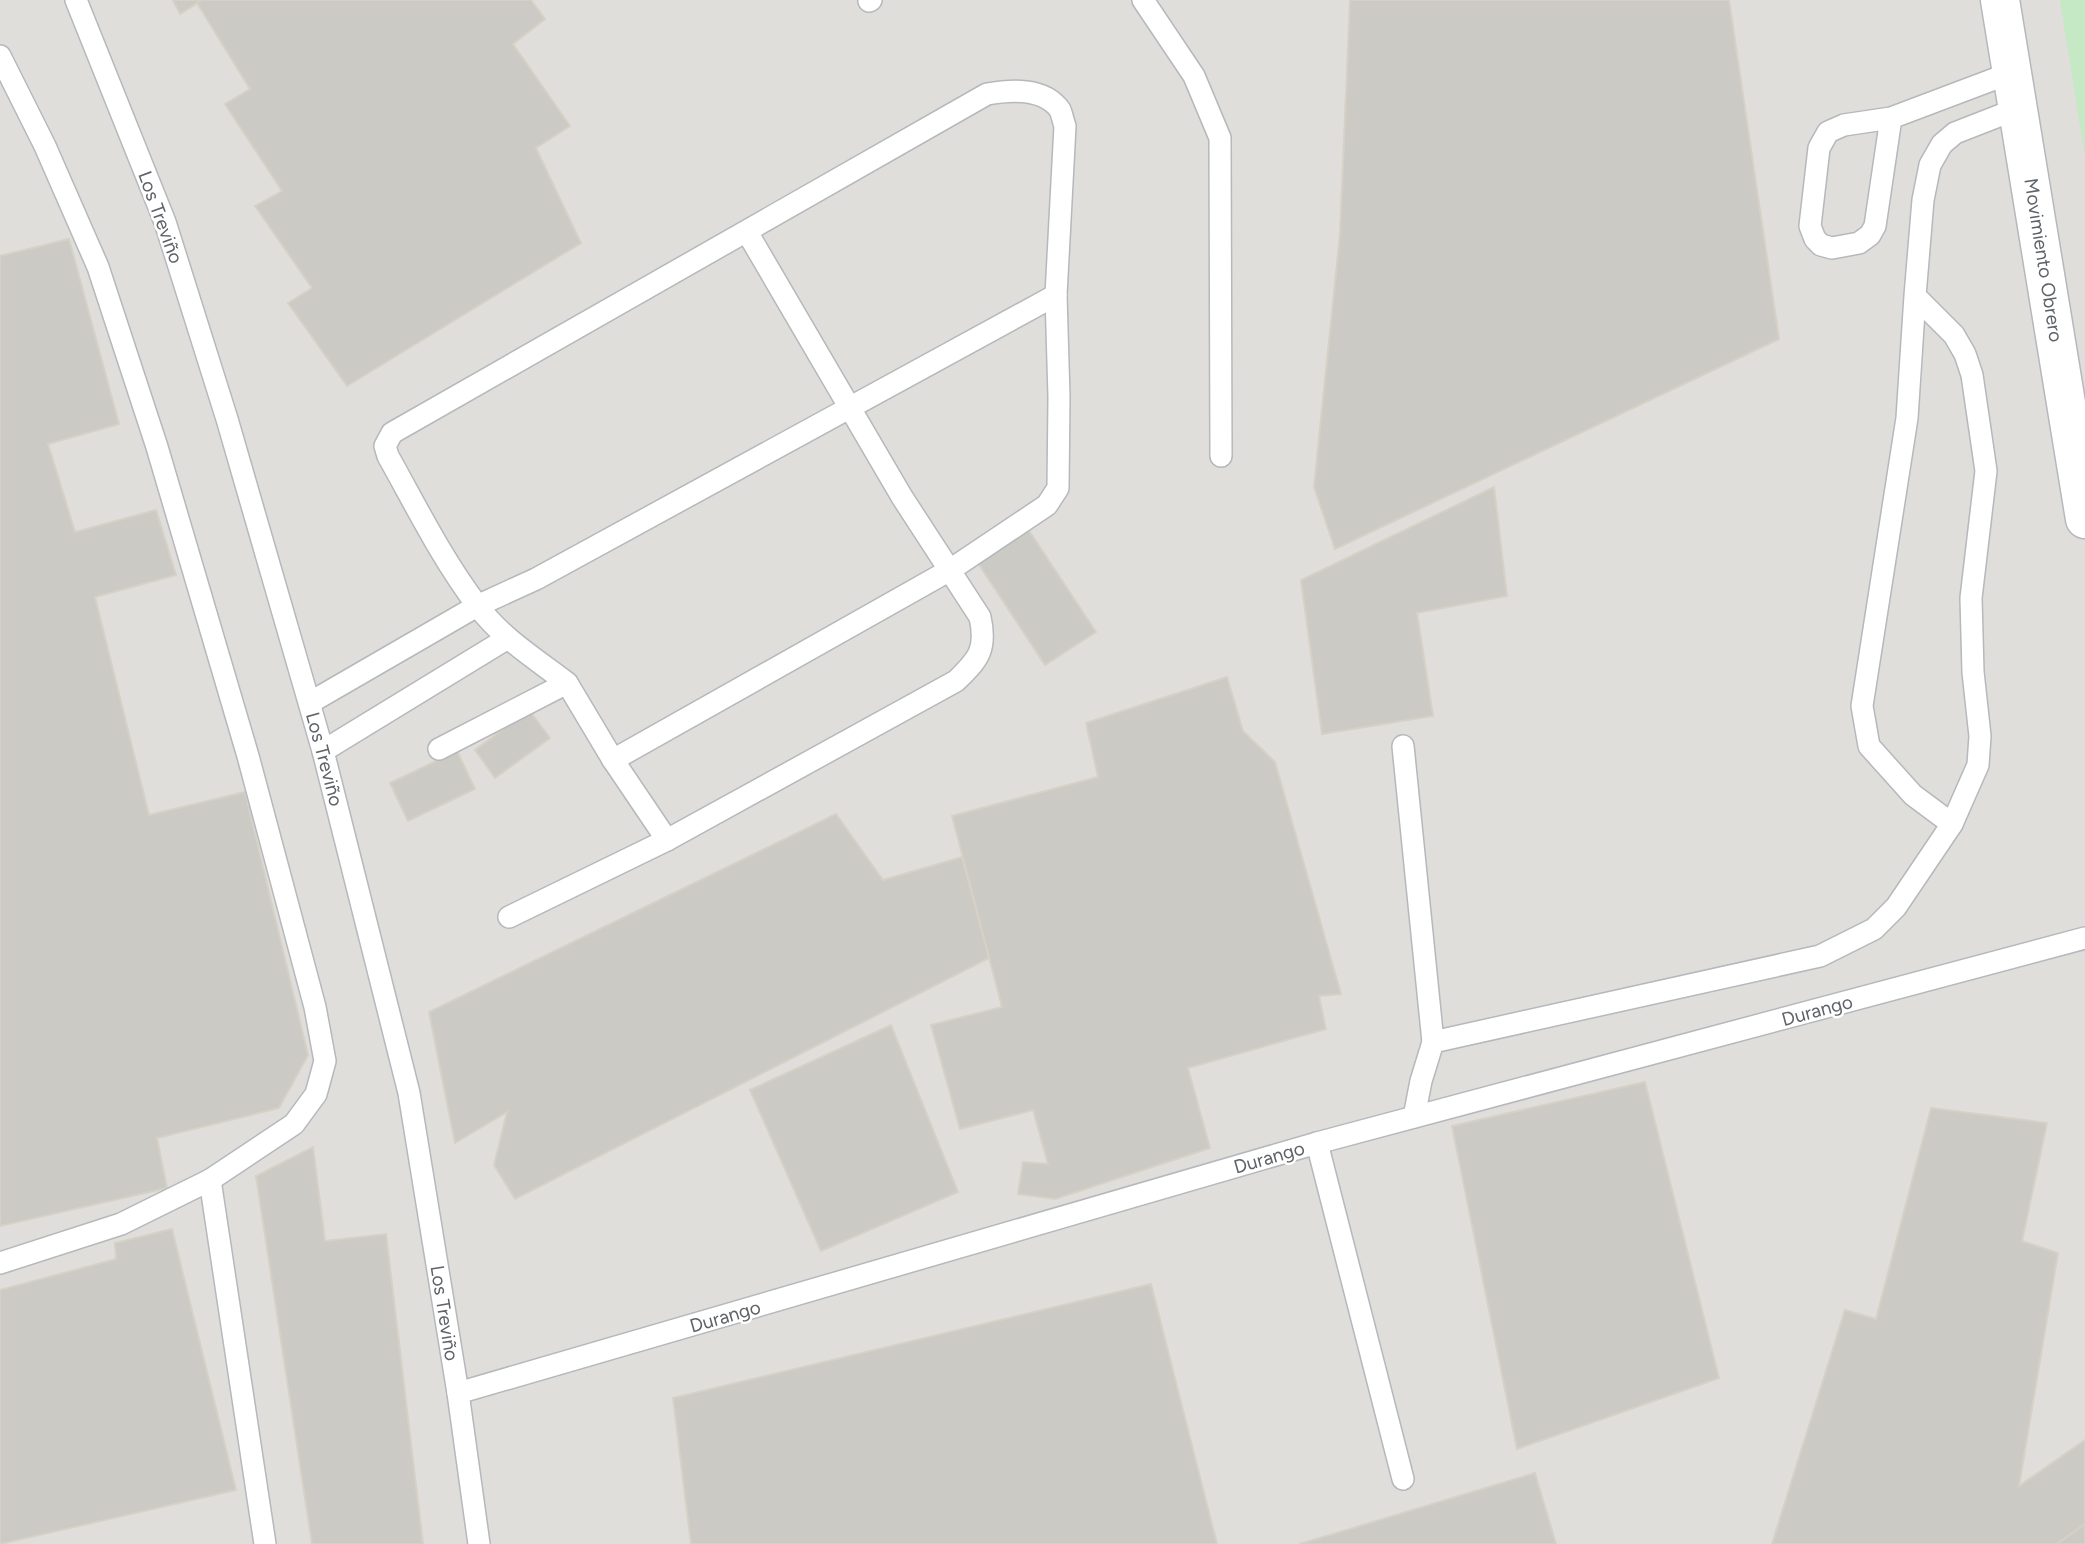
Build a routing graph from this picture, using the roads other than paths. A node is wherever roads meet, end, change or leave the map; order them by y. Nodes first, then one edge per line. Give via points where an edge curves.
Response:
1 (76, 0) edge
2 (1143, 0) edge
3 (2000, 0) edge
4 (0, 56) edge
5 (2016, 90) junction
6 (1891, 118) junction
7 (747, 232) junction
8 (1056, 295) junction
9 (1915, 296) junction
10 (850, 409) junction
11 (1221, 456) dead end
12 (2085, 519) edge
13 (950, 570) junction
14 (477, 606) junction
15 (508, 638) junction
16 (567, 683) junction
17 (310, 702) junction
18 (1403, 746) dead end
19 (439, 749) dead end
20 (323, 751) junction
21 (614, 761) junction
22 (1952, 824) junction
23 (667, 839) junction
24 (509, 917) dead end
25 (2085, 938) edge
26 (1433, 1042) junction
27 (1414, 1117) junction
28 (1317, 1143) junction
29 (211, 1181) junction
30 (0, 1263) edge
31 (458, 1393) junction
32 (1403, 1479) dead end
33 (265, 1544) edge
34 (479, 1544) edge

1 - 17 lane, Los Treviño via 165,222
2 - 11 lane via 1195,76 1220,138
3 - 5 street, Movimiento Obrero
4 - 29 lane via 98,267 244,743 315,1007 325,1061 316,1094 294,1124
5 - 6 lane
5 - 9 lane via 1942,144 1930,165
5 - 12 street, Movimiento Obrero
6 - 6 lane via 1835,127 1823,138 1810,226 1821,244 1832,248 1859,243 1870,235
7 - 8 lane via 987,94 1025,92 1043,96 1060,110 1065,126
7 - 10 lane
7 - 14 lane via 399,428 387,439 388,456
8 - 10 lane
8 - 13 lane via 1056,492 1047,505
9 - 22 lane via 1954,335 1965,354 1986,471 1971,598 1978,765
9 - 22 lane via 1908,418 1862,706 1869,746 1913,795
10 - 13 lane
10 - 14 lane via 536,579
13 - 21 lane
13 - 23 lane via 980,617 984,636 971,667 956,681
14 - 15 lane
14 - 17 lane
15 - 16 lane
15 - 20 lane
16 - 19 lane
16 - 21 lane
17 - 20 lane, Los Treviño
18 - 26 lane
20 - 31 lane, Los Treviño via 409,1093
21 - 23 lane
22 - 26 lane via 1896,906 1874,929 1820,956
23 - 24 lane
25 - 27 lane, Durango
26 - 27 lane
27 - 28 lane, Durango
28 - 31 lane, Durango
28 - 32 lane
29 - 30 lane via 121,1224
29 - 33 lane
31 - 34 lane, Los Treviño

